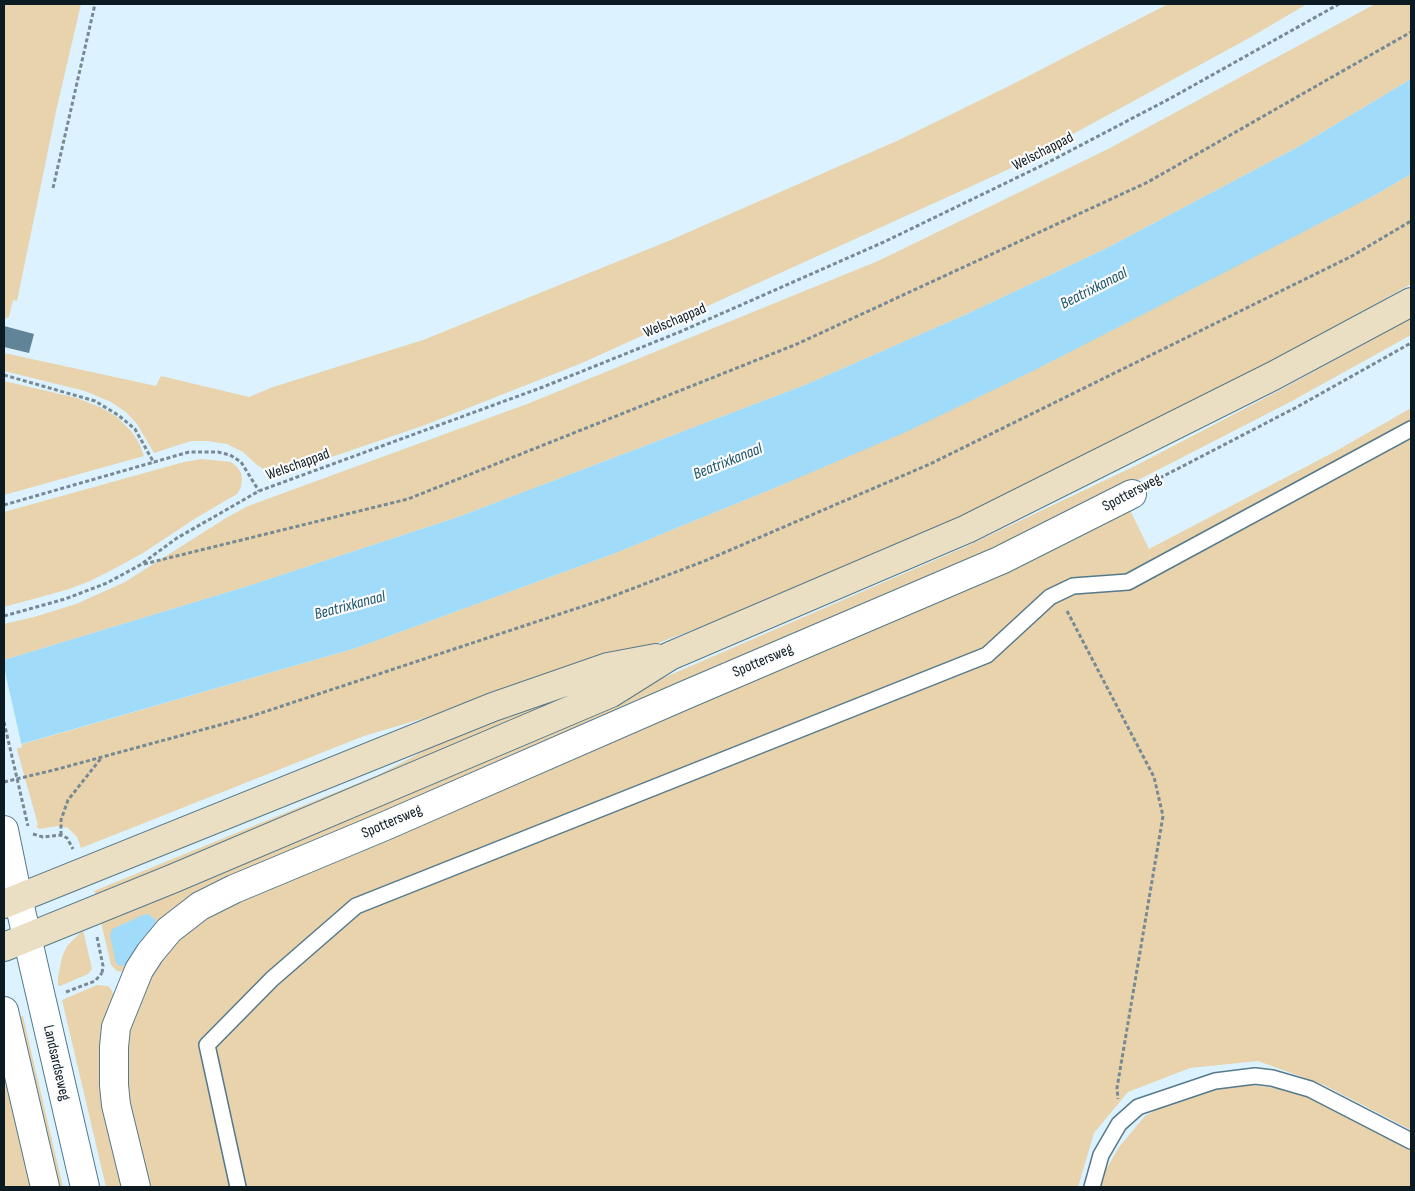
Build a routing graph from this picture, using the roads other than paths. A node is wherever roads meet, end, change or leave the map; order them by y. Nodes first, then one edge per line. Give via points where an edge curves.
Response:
1 (1411, 302) edge
2 (1411, 429) edge
3 (1132, 494) road end
4 (670, 656) junction
5 (12, 830) edge
6 (11, 901) edge
7 (16, 942) edge
8 (4, 1011) edge
9 (1411, 1141) edge
10 (45, 1187) edge
11 (85, 1187) edge
12 (136, 1187) edge
13 (238, 1187) edge
14 (1092, 1187) edge

1 - 4 main road via 1273,376 968,529
2 - 13 lane via 1128,582 1073,586 1057,593 987,655 356,906 272,979 207,1045
3 - 12 street, Spottersweg via 1001,560 200,906 169,930 150,953 139,970 116,1027 113,1070 116,1105
4 - 6 main road via 608,667 493,707
4 - 7 main road via 611,693
5 - 6 street, Landsardseweg
6 - 7 street, Landsardseweg
7 - 11 street, Landsardseweg
8 - 10 street
9 - 14 lane via 1310,1089 1255,1076 1215,1081 1138,1107 1119,1124 1101,1155

